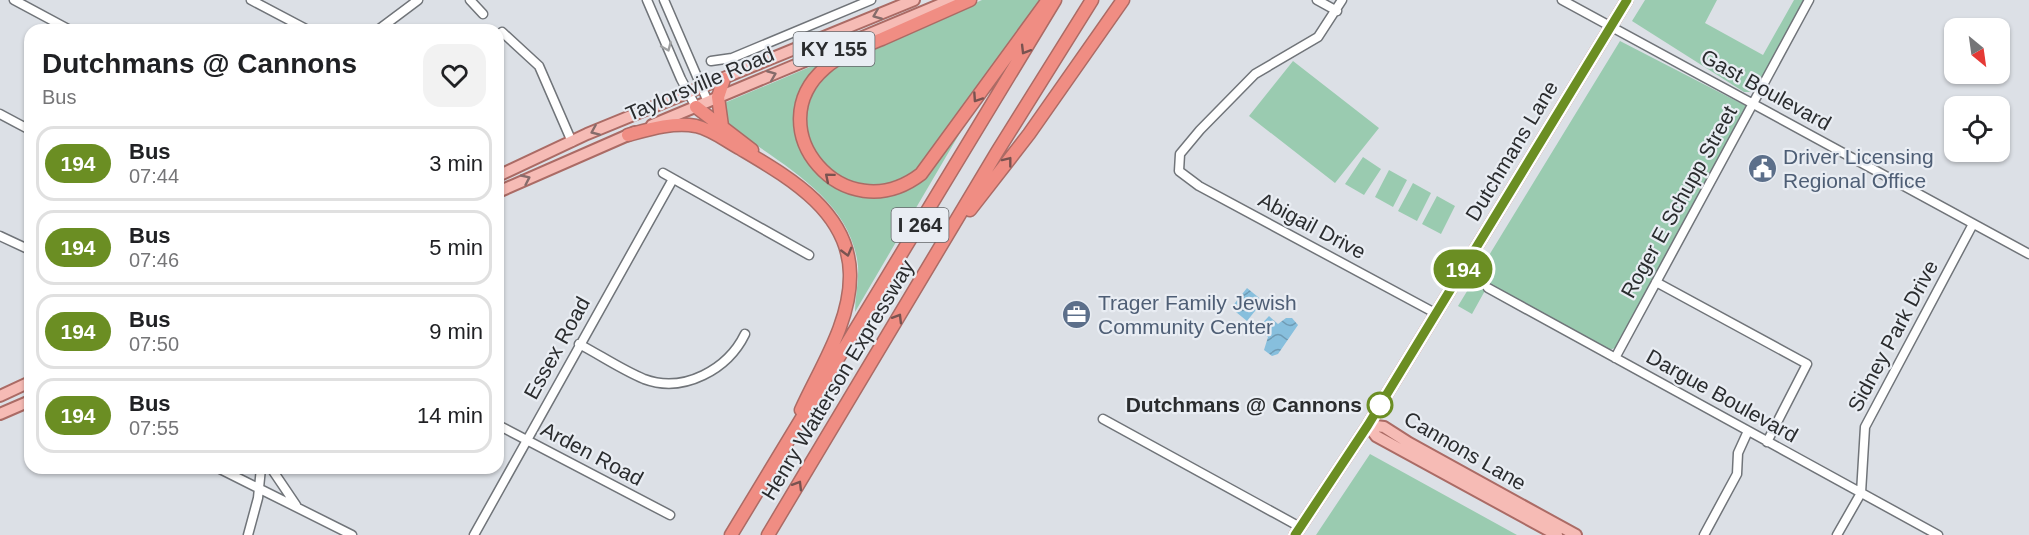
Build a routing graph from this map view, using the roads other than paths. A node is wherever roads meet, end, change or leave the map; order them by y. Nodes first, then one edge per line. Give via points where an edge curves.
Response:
1 (14, 0) edge
2 (251, 0) edge
3 (418, 0) edge
4 (470, 0) edge
5 (648, 0) edge
6 (664, 0) edge
7 (871, 0) edge
8 (914, 0) edge
9 (951, 0) edge
10 (970, 0) edge
11 (1048, 0) edge
12 (1055, 0) edge
13 (1092, 0) edge
14 (1122, 0) edge
15 (1317, 0) edge
16 (1342, 0) edge
17 (1562, 0) edge
18 (1627, 0) edge
19 (1809, 0) edge
20 (1337, 11) junction
21 (483, 14) dead end
22 (59, 24) edge
23 (297, 24) edge
24 (386, 24) edge
25 (1612, 27) junction
26 (504, 34) edge
27 (711, 61) dead end
28 (724, 79) junction
29 (702, 88) junction
30 (688, 93) junction
31 (707, 102) junction
32 (1753, 103) junction
33 (0, 114) edge
34 (722, 126) junction
35 (24, 127) edge
36 (628, 135) junction
37 (572, 142) junction
38 (767, 164) junction
39 (504, 173) edge
40 (663, 173) dead end
41 (673, 179) junction
42 (504, 189) edge
43 (1973, 224) junction
44 (0, 236) edge
45 (24, 247) edge
46 (2029, 254) edge
47 (809, 255) dead end
48 (934, 257) junction
49 (1656, 282) junction
50 (1488, 288) dead end
51 (1435, 313) junction
52 (745, 334) dead end
53 (579, 344) junction
54 (1615, 358) junction
55 (24, 385) edge
56 (0, 396) edge
57 (24, 404) edge
58 (0, 414) edge
59 (1104, 419) dead end
60 (1368, 425) junction
61 (504, 428) edge
62 (1748, 431) junction
63 (526, 439) junction
64 (1767, 442) junction
65 (783, 450) junction
66 (230, 474) edge
67 (260, 474) edge
68 (275, 474) edge
69 (259, 489) junction
70 (1861, 493) junction
71 (298, 507) junction
72 (670, 515) dead end
73 (1298, 531) edge
74 (248, 535) edge
75 (352, 535) edge
76 (474, 535) edge
77 (731, 535) edge
78 (768, 535) edge
79 (1557, 535) edge
80 (1576, 535) edge
81 (1704, 535) edge
82 (1838, 535) edge
83 (1938, 535) edge

1 - 22 street
2 - 23 street
3 - 24 street
4 - 21 street
5 -> 30 street
6 - 29 street
7 - 27 street, Taylorsville Road via 732,58
8 -> 28 main road, Taylorsville Road / KY 155
31 -> 9 main road, Taylorsville Road / KY 155
11 -> 10 highway via 921,174 906,184 879,192 855,190 833,181 812,157 802,132 803,102 816,77 848,53
12 -> 65 highway, Henry Watterson Expressway / I 264
13 - 48 highway, Henry Watterson Expressway / I 264
48 -> 14 highway via 1029,134
15 - 20 street
16 - 20 street
17 - 25 street
18 - 25 main road, Dutchmans Lane
19 - 32 street, Roger E Schupp Street
20 - 51 street, Abigail Drive via 1313,41 1270,63 1249,80 1185,147 1178,166 1184,177 1199,186
25 - 32 street, Gast Boulevard
25 - 51 main road, Dutchmans Lane
26 - 37 street via 539,66
28 - 29 main road, Taylorsville Road / KY 155
28 - 31 highway
29 - 30 main road, Taylorsville Road / KY 155
29 - 31 street
30 - 31 street
30 -> 37 main road, Taylorsville Road / KY 155
31 - 34 highway
31 - 34 highway
31 - 36 main road, Taylorsville Road / KY 155
32 - 43 street, Gast Boulevard
32 - 49 street, Roger E Schupp Street
33 - 35 street
34 - 38 highway
36 - 38 highway via 661,126 698,127
42 -> 36 main road, Taylorsville Road / KY 155
37 - 39 main road, Taylorsville Road / KY 155
38 -> 65 highway via 826,212 843,240 850,272 844,316
40 - 41 street
41 - 47 street
41 - 53 street, Essex Road
43 - 46 street, Gast Boulevard
43 - 70 street, Sidney Park Drive via 1865,427
44 - 45 street
78 -> 48 highway, Henry Watterson Expressway / I 264
49 - 54 street, Roger E Schupp Street
49 - 64 street via 1807,364
50 - 54 street, Dargue Boulevard
51 - 60 main road, Dutchmans Lane
52 - 53 street via 716,368 675,382 645,379
53 - 63 street, Essex Road
54 - 62 street, Dargue Boulevard
55 - 56 main road
57 - 58 main road
59 - 73 street
60 - 73 main road, Dutchmans Lane
60 - 79 main road, Cannons Lane via 1376,436
60 - 80 main road, Cannons Lane via 1384,427
61 - 63 street, Arden Road
62 - 64 street, Dargue Boulevard
62 - 81 street via 1738,453 1736,475
63 - 72 street, Arden Road
63 - 76 street, Essex Road
64 - 70 street, Dargue Boulevard
65 - 77 highway, Henry Watterson Expressway / I 264
66 - 69 street
67 - 69 street
68 - 71 street
69 - 71 street
69 - 74 street
70 - 82 street, Sidney Park Drive
70 - 83 street, Dargue Boulevard
71 - 75 street

